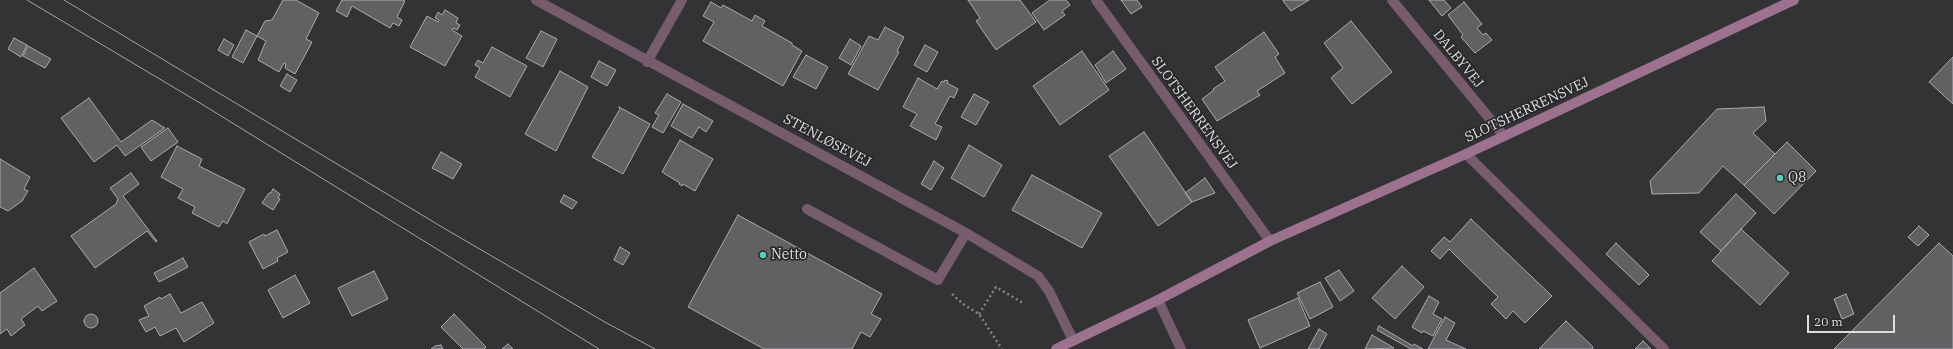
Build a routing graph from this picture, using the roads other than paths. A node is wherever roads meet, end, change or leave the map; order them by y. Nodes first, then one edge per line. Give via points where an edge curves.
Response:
1 (536, 0) edge
2 (682, 0) edge
3 (1096, 0) edge
4 (1392, 0) edge
5 (1794, 0) edge
6 (647, 62) junction
7 (1504, 136) junction
8 (1466, 154) junction
9 (807, 209) dead end
10 (966, 233) junction
11 (1270, 241) junction
12 (1158, 300) junction
13 (1073, 340) junction
14 (1056, 349) edge
15 (1181, 349) edge
16 (1664, 349) edge

1 - 6 street, STENLØSEVEJ
2 - 6 street
3 - 11 street, SLOTSHERRENSVEJ
4 - 7 street, DALBYVEJ
5 - 7 street, SLOTSHERRENSVEJ
6 - 10 street, STENLØSEVEJ
7 - 8 street, SLOTSHERRENSVEJ
8 - 11 street, SLOTSHERRENSVEJ
8 - 16 street
9 - 10 street via 938,280
10 - 13 street, STENLØSEVEJ via 1038,276 1049,291
11 - 12 street, SLOTSHERRENSVEJ
12 - 13 street, SLOTSHERRENSVEJ
12 - 15 street
13 - 14 street, SLOTSHERRENSVEJ

